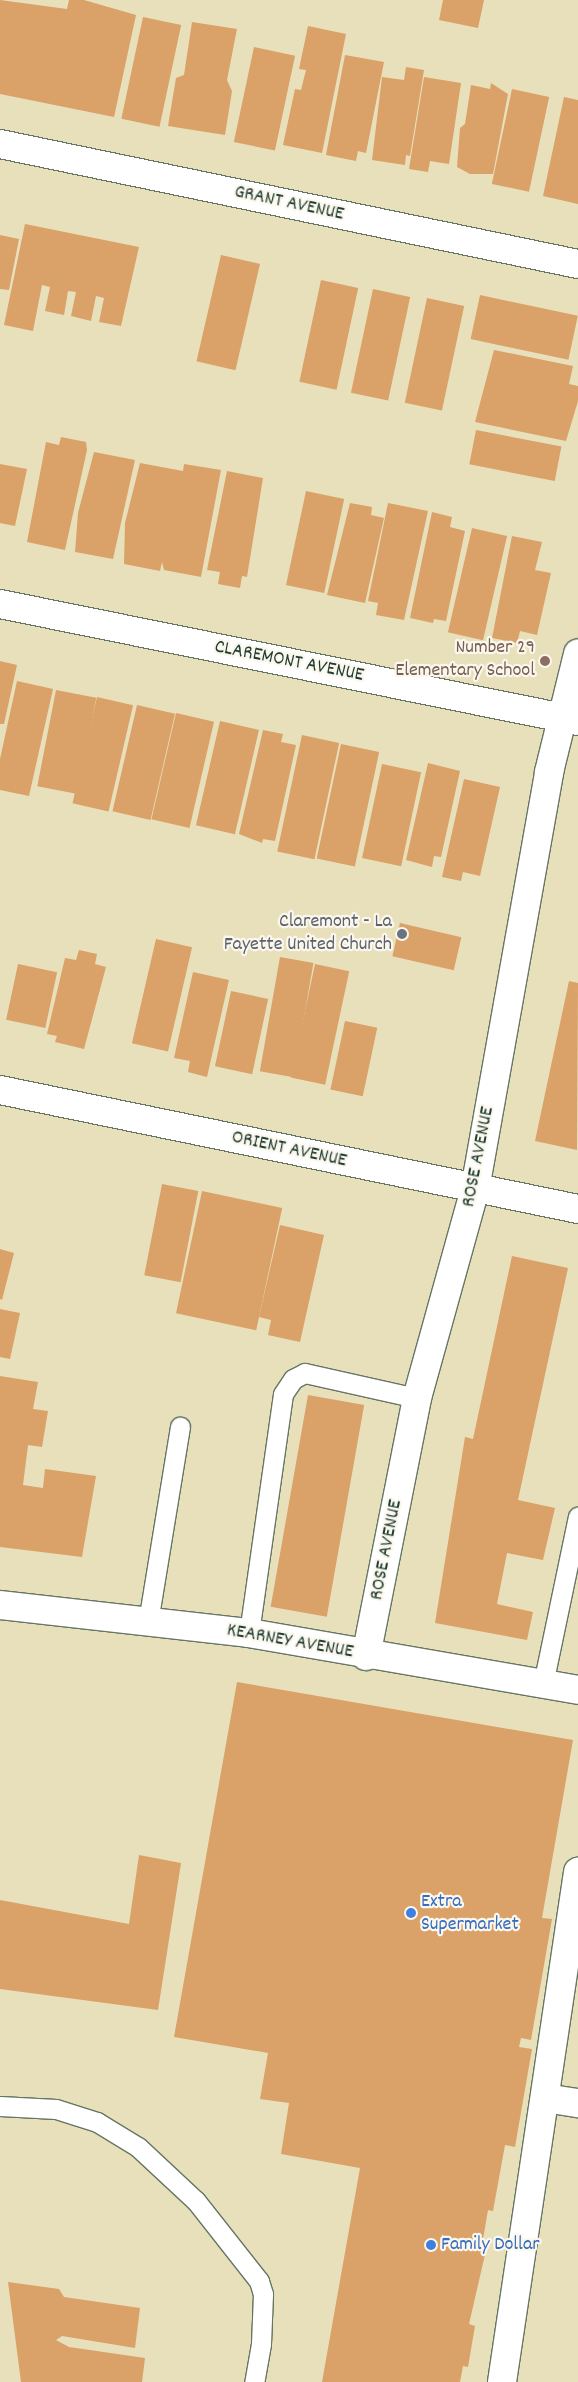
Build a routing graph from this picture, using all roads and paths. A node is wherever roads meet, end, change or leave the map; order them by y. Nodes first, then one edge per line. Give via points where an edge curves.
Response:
1 (0, 144) edge
2 (578, 264) edge
3 (0, 604) edge
4 (578, 654) edge
5 (571, 720) edge
6 (0, 1090) edge
7 (475, 1189) junction
8 (578, 1209) edge
9 (416, 1398) junction
10 (180, 1427) dead end
11 (578, 1517) edge
12 (0, 1605) edge
13 (148, 1622) junction
14 (249, 1633) junction
15 (366, 1656) junction
16 (543, 1684) junction
17 (578, 1690) edge
18 (578, 1872) edge
19 (546, 2098) junction
20 (578, 2103) edge
21 (0, 2106) edge
22 (254, 2382) edge
23 (502, 2382) edge

1 - 2 street, GRANT AVENUE
3 - 5 street, CLAREMONT AVENUE
4 - 5 street, ROSE AVENUE
5 - 7 street, ROSE AVENUE via 549,772
6 - 7 street, ORIENT AVENUE
7 - 8 street, ORIENT AVENUE
7 - 9 street, ROSE AVENUE
9 - 14 lane via 305,1373 293,1379 283,1394
9 - 15 street, ROSE AVENUE
10 - 13 lane
11 - 16 lane
12 - 13 street, KEARNEY AVENUE
13 - 14 street, KEARNEY AVENUE
14 - 15 street, KEARNEY AVENUE
15 - 16 street, KEARNEY AVENUE
16 - 17 street, KEARNEY AVENUE
18 - 19 street
19 - 20 street
19 - 23 street
21 - 22 lane via 56,2109 97,2122 138,2148 196,2201 259,2281 263,2294 262,2334

